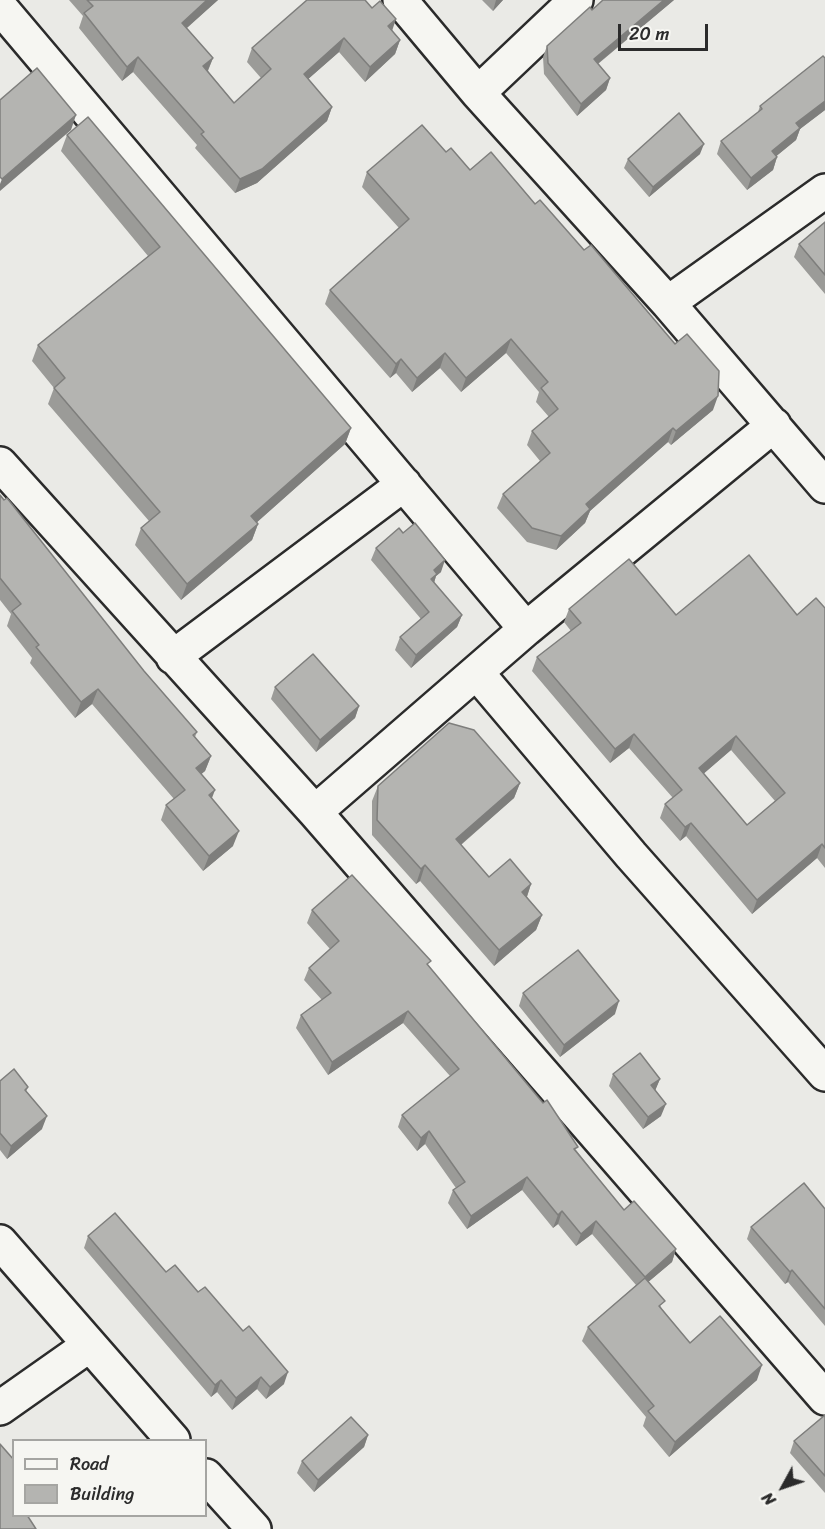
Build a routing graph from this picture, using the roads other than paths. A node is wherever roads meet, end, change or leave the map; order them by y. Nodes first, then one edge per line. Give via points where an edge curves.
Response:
1 (400, 0) edge
2 (576, 0) edge
3 (0, 7) edge
4 (478, 93) junction
5 (825, 191) edge
6 (668, 303) junction
7 (774, 424) junction
8 (0, 464) edge
9 (404, 484) junction
10 (825, 486) edge
11 (526, 629) junction
12 (173, 657) junction
13 (477, 673) junction
14 (315, 812) junction
15 (825, 1074) edge
16 (0, 1242) edge
17 (88, 1346) junction
18 (825, 1398) edge
19 (0, 1408) edge
20 (172, 1439) edge
21 (207, 1477) edge
22 (254, 1529) edge

1 - 4 street
2 - 4 street
3 - 9 street
4 - 6 street
5 - 6 street
6 - 7 street
7 - 10 street
7 - 11 street
8 - 12 street
9 - 11 street
9 - 12 street
11 - 13 street
12 - 14 street
13 - 14 street
13 - 15 street
14 - 18 street
16 - 17 street
17 - 19 street
17 - 20 street
21 - 22 street

